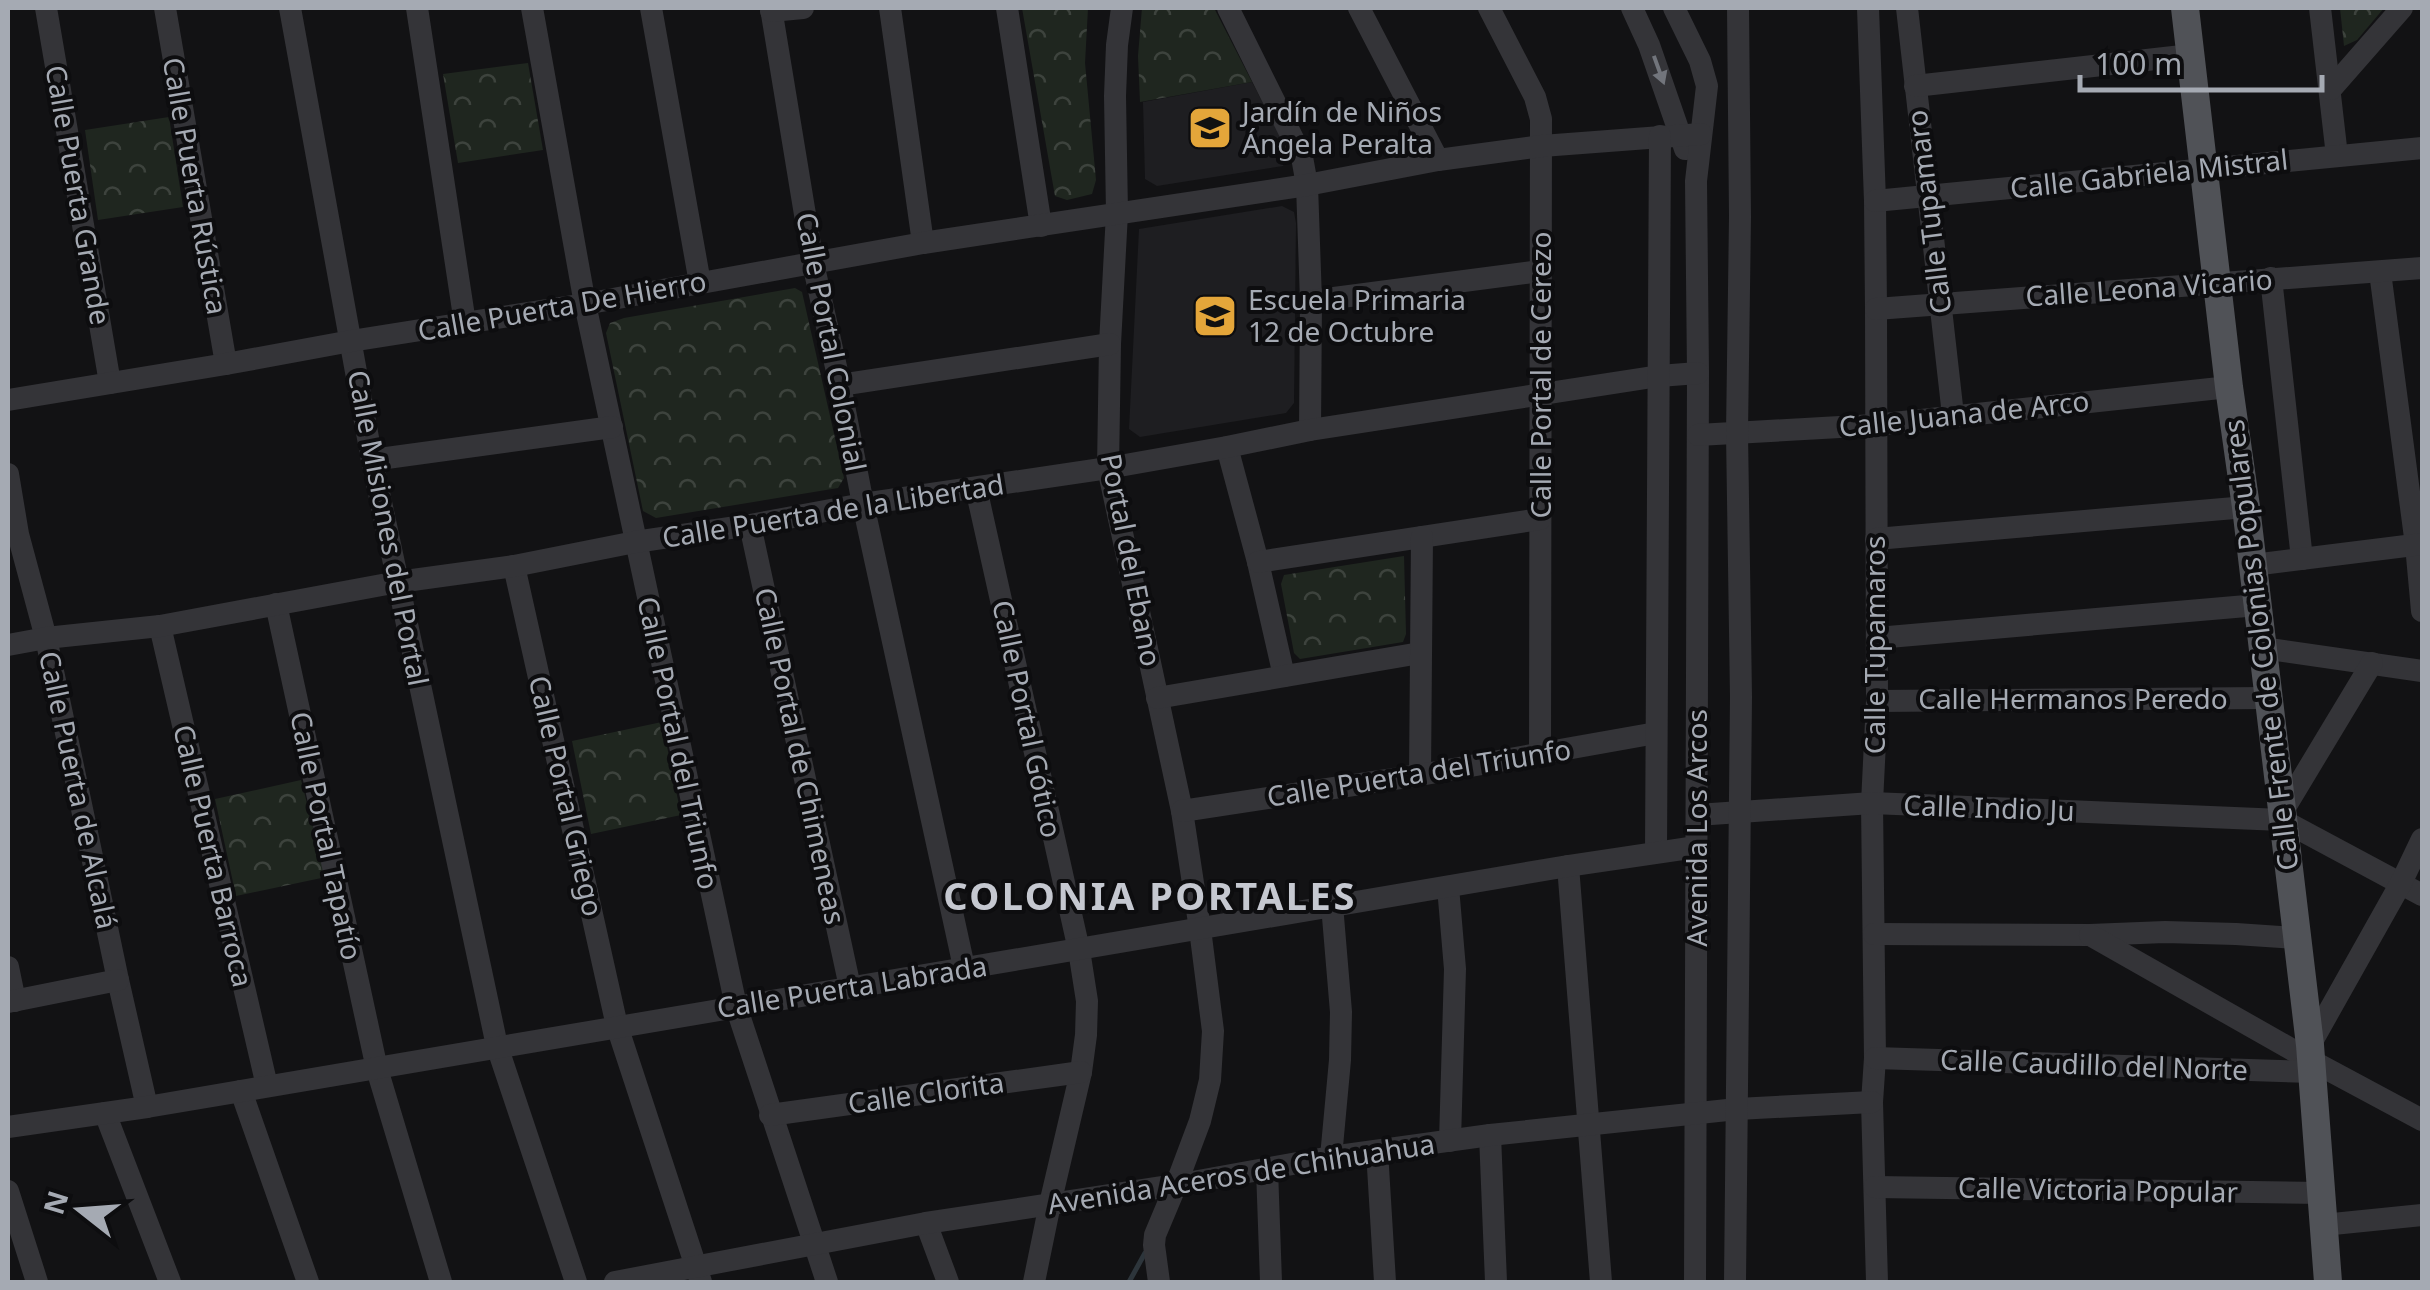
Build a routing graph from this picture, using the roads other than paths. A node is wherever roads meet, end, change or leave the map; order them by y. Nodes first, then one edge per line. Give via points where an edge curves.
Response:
1 (46, 8) edge
2 (165, 8) edge
3 (290, 8) edge
4 (417, 8) edge
5 (532, 8) edge
6 (651, 8) edge
7 (803, 8) edge
8 (890, 8) edge
9 (1007, 8) edge
10 (1122, 8) edge
11 (1228, 8) edge
12 (1359, 8) edge
13 (1489, 8) edge
14 (1632, 8) edge
15 (1674, 8) edge
16 (1738, 8) edge
17 (1868, 8) edge
18 (1907, 8) edge
19 (2186, 8) edge
20 (2320, 8) edge
21 (2402, 8) edge
22 (771, 9) edge
23 (2191, 54) junction
24 (1915, 86) junction
25 (2330, 90) junction
26 (1680, 135) junction
27 (1542, 146) junction
28 (2422, 148) edge
29 (2336, 156) junction
30 (1438, 160) junction
31 (2204, 168) junction
32 (1307, 185) junction
33 (1927, 196) junction
34 (1875, 200) junction
35 (1118, 213) junction
36 (1041, 226) junction
37 (924, 243) junction
38 (813, 263) junction
39 (2422, 268) edge
40 (1541, 271) junction
41 (2380, 272) junction
42 (2271, 278) junction
43 (2218, 282) junction
44 (700, 283) junction
45 (1311, 301) junction
46 (585, 304) junction
47 (1940, 305) junction
48 (1876, 309) junction
49 (465, 323) junction
50 (350, 341) junction
51 (1110, 344) junction
52 (226, 364) junction
53 (1698, 373) junction
54 (1659, 376) junction
55 (110, 383) junction
56 (840, 385) junction
57 (2229, 387) junction
58 (1541, 396) junction
59 (8, 400) edge
60 (1954, 416) junction
61 (1875, 425) junction
62 (612, 427) junction
63 (1310, 430) junction
64 (1737, 433) junction
65 (1698, 435) junction
66 (1227, 448) junction
67 (372, 460) junction
68 (1108, 468) junction
69 (8, 474) edge
70 (976, 488) junction
71 (863, 504) junction
72 (2246, 507) junction
73 (1540, 519) junction
74 (750, 525) junction
75 (13, 535) edge
76 (1422, 537) junction
77 (1876, 539) junction
78 (634, 542) junction
79 (2419, 544) edge
80 (2302, 559) junction
81 (1258, 562) junction
82 (2253, 565) junction
83 (514, 566) junction
84 (398, 582) junction
85 (276, 604) junction
86 (2258, 605) junction
87 (2422, 611) edge
88 (160, 626) junction
89 (46, 638) junction
90 (1877, 638) junction
91 (8, 644) edge
92 (2262, 648) junction
93 (1420, 653) junction
94 (2372, 664) junction
95 (2422, 671) edge
96 (1284, 676) junction
97 (1157, 698) junction
98 (2268, 698) junction
99 (1877, 701) junction
100 (1656, 733) junction
101 (1540, 754) junction
102 (1420, 775) junction
103 (1872, 803) junction
104 (1182, 812) junction
105 (1739, 812) junction
106 (1697, 815) junction
107 (2282, 817) junction
108 (2422, 839) edge
109 (1696, 847) junction
110 (1656, 852) junction
111 (1568, 866) junction
112 (2401, 884) junction
113 (1448, 887) junction
114 (2422, 895) edge
115 (1332, 905) junction
116 (1200, 929) junction
117 (1874, 934) junction
118 (2090, 935) junction
119 (2296, 938) junction
120 (1078, 950) junction
121 (964, 967) junction
122 (8, 968) edge
123 (118, 980) junction
124 (850, 987) junction
125 (11, 1001) edge
126 (736, 1006) junction
127 (617, 1026) junction
128 (497, 1046) junction
129 (1875, 1058) junction
130 (2312, 1059) junction
131 (377, 1068) junction
132 (1081, 1072) junction
133 (267, 1086) junction
134 (241, 1091) junction
135 (1872, 1102) junction
136 (148, 1107) junction
137 (1736, 1109) junction
138 (2420, 1112) edge
139 (105, 1113) junction
140 (1695, 1113) junction
141 (770, 1115) junction
142 (1589, 1124) junction
143 (8, 1127) edge
144 (1490, 1134) junction
145 (1450, 1140) junction
146 (1377, 1151) junction
147 (1330, 1158) junction
148 (1267, 1168) junction
149 (1176, 1186) junction
150 (1876, 1187) junction
151 (8, 1190) edge
152 (2320, 1194) junction
153 (1050, 1204) junction
154 (2422, 1215) edge
155 (926, 1223) junction
156 (2323, 1225) junction
157 (814, 1245) junction
158 (698, 1274) edge
159 (37, 1282) edge
160 (170, 1282) edge
161 (308, 1282) edge
162 (442, 1282) edge
163 (576, 1282) edge
164 (615, 1282) edge
165 (827, 1282) edge
166 (948, 1282) edge
167 (1034, 1282) edge
168 (1159, 1282) edge
169 (1270, 1282) edge
170 (1384, 1282) edge
171 (1496, 1282) edge
172 (1601, 1282) edge
173 (1695, 1282) edge
174 (1735, 1282) edge
175 (1877, 1282) edge
176 (2328, 1282) edge

1 - 55 street, Calle Puerta Grande
2 - 52 street, Calle Puerta Rústica
3 - 50 street, Calle Misiones del Portal
4 - 49 street
5 - 46 street, Calle Portal del Triunfo
6 - 44 street
7 - 22 street
8 - 37 street
9 - 36 street
10 - 35 street, Portal del Ebano via 1115,96
11 - 32 street via 1300,149
12 - 30 street
13 - 27 street, Calle Portal de Cerezo via 1540,108
14 -> 26 street, Avenida Los Arcos
15 - 26 street, Avenida Los Arcos via 1707,86
16 - 64 street
17 - 34 street, Calle Tupamaros
18 - 24 street, Calle Tupamaro
19 - 23 main road, Calle Frente de Colonias Populares
20 - 25 street
21 - 25 street
22 - 38 street, Calle Portal Colonial
23 - 24 street
23 - 31 main road, Calle Frente de Colonias Populares
24 - 33 street, Calle Tupamaro
25 - 29 street
26 - 27 street, Calle Puerta De Hierro
26 - 53 street, Avenida Los Arcos via 1696,181
26 - 54 street, Avenida Los Arcos
27 - 30 street, Calle Puerta De Hierro
27 - 40 street, Calle Portal de Cerezo
28 - 29 street, Calle Gabriela Mistral
29 - 31 street, Calle Gabriela Mistral
30 - 32 street, Calle Puerta De Hierro
31 - 33 street, Calle Gabriela Mistral
31 - 43 main road, Calle Frente de Colonias Populares
32 - 35 street, Calle Puerta De Hierro
32 - 45 street
33 - 34 street, Calle Gabriela Mistral
33 - 47 street, Calle Tupamaro
34 - 48 street, Calle Tupamaros
35 - 36 street, Calle Puerta De Hierro
35 - 51 street, Portal del Ebano
36 - 37 street, Calle Puerta De Hierro
37 - 38 street, Calle Puerta De Hierro
38 - 44 street, Calle Puerta De Hierro
38 - 56 street, Calle Portal Colonial
39 - 41 street, Calle Leona Vicario
40 - 45 street
40 - 58 street, Calle Portal de Cerezo
41 - 42 street, Calle Leona Vicario
41 - 79 street
42 - 43 street, Calle Leona Vicario
42 - 80 street
43 - 47 street, Calle Leona Vicario
43 - 57 main road, Calle Frente de Colonias Populares
44 - 46 street, Calle Puerta De Hierro
45 - 63 street
46 - 49 street, Calle Puerta De Hierro
46 - 62 street, Calle Portal del Triunfo
47 - 48 street, Calle Leona Vicario
47 - 60 street, Calle Tupamaro
48 - 61 street, Calle Tupamaros
49 - 50 street, Calle Puerta De Hierro
50 - 52 street, Calle Puerta De Hierro
50 - 67 street, Calle Misiones del Portal
51 - 56 street
51 - 68 street, Portal del Ebano
52 - 55 street, Calle Puerta De Hierro
53 - 54 street
53 - 65 street, Avenida Los Arcos
54 - 58 street, Calle Puerta de la Libertad
54 - 100 street, Avenida Los Arcos
55 - 59 street, Calle Puerta De Hierro
56 - 71 street, Calle Portal Colonial
57 - 60 street, Calle Juana de Arco
57 - 72 main road, Calle Frente de Colonias Populares
58 - 63 street, Calle Puerta de la Libertad
58 - 73 street, Calle Portal de Cerezo
60 - 61 street, Calle Juana de Arco
61 - 64 street, Calle Juana de Arco
61 - 77 street, Calle Tupamaros
62 - 67 street
62 - 78 street, Calle Portal del Triunfo
63 - 66 street, Calle Puerta de la Libertad
64 - 65 street, Calle Juana de Arco
64 - 105 street
65 - 106 street, Avenida Los Arcos
66 - 68 street, Calle Puerta de la Libertad
66 - 81 street
67 - 84 street, Calle Misiones del Portal
68 - 70 street, Calle Puerta de la Libertad
68 - 97 street, Portal del Ebano
69 - 75 street, Calle Puerta de Alcalá
70 - 71 street, Calle Puerta de la Libertad
70 - 120 street, Calle Portal Gótico
71 - 74 street, Calle Puerta de la Libertad
71 - 121 street, Calle Portal Colonial
72 - 77 street
72 - 82 main road, Calle Frente de Colonias Populares
73 - 76 street
73 - 101 street, Calle Portal de Cerezo
74 - 78 street, Calle Puerta de la Libertad
74 - 124 street, Calle Portal de Chimeneas
75 - 89 street, Calle Puerta de Alcalá
76 - 81 street
76 - 93 street
77 - 90 street, Calle Tupamaros
78 - 83 street, Calle Puerta de la Libertad
78 - 126 street, Calle Portal del Triunfo
79 - 80 street
79 - 87 street
80 - 82 street
81 - 96 street
82 - 86 main road, Calle Frente de Colonias Populares
83 - 84 street, Calle Puerta de la Libertad
83 - 127 street, Calle Portal Griego
84 - 85 street, Calle Puerta de la Libertad
84 - 128 street, Calle Misiones del Portal
85 - 88 street, Calle Puerta de la Libertad
85 - 131 street, Calle Portal Tapatío
86 - 90 street
86 - 92 main road, Calle Frente de Colonias Populares
88 - 89 street, Calle Puerta de la Libertad
88 - 133 street, Calle Puerta Barroca
89 - 91 street, Calle Puerta de la Libertad
89 - 123 street, Calle Puerta de Alcalá
90 - 99 street, Calle Tupamaros
92 - 94 street
92 - 98 main road, Calle Frente de Colonias Populares
93 - 96 street
93 - 102 street
94 - 95 street
94 - 107 street
96 - 97 street
97 - 104 street, Portal del Ebano
98 - 99 street, Calle Hermanos Peredo
98 - 107 main road, Calle Frente de Colonias Populares
99 - 103 street, Calle Tupamaros
100 - 101 street, Calle Puerta del Triunfo
100 - 110 street, Avenida Los Arcos
101 - 102 street, Calle Puerta del Triunfo
102 - 104 street, Calle Puerta del Triunfo
103 - 105 street, Calle Indio Ju
103 - 107 street, Calle Indio Ju
103 - 117 street, Calle Tupamaros
104 - 116 street, Portal del Ebano
105 - 106 street, Calle Indio Ju
105 - 137 street
106 - 109 street, Avenida Los Arcos
107 - 112 street
107 - 119 main road, Calle Frente de Colonias Populares
108 - 112 street
109 - 110 street, Calle Puerta Labrada
109 - 140 street, Avenida Los Arcos
110 - 111 street, Calle Puerta Labrada
111 - 113 street, Calle Puerta Labrada
111 - 142 street
112 - 114 street
112 - 130 street
113 - 115 street, Calle Puerta Labrada
113 - 145 street via 1455,969
115 - 116 street, Calle Puerta Labrada
115 - 147 street via 1341,1012
116 - 120 street, Calle Puerta Labrada
116 - 149 street, Portal del Ebano via 1213,1031 1210,1080
117 - 118 street
117 - 129 street, Calle Tupamaros
118 - 119 street
118 - 130 street
119 - 130 main road, Calle Frente de Colonias Populares
120 - 121 street, Calle Puerta Labrada
120 - 132 street, Calle Portal Gótico via 1087,1001
121 - 124 street, Calle Puerta Labrada
122 - 125 street
123 - 125 street
123 - 136 street, Calle Puerta de Alcalá
124 - 126 street, Calle Puerta Labrada
126 - 127 street, Calle Puerta Labrada
126 - 141 street, Calle Portal del Triunfo
127 - 128 street, Calle Puerta Labrada
127 - 158 street, Calle Portal Griego
128 - 131 street, Calle Puerta Labrada
128 - 163 street, Calle Misiones del Portal
129 - 130 street, Calle Caudillo del Norte
129 - 135 street, Calle Tupamaros
130 - 138 street
130 - 152 main road, Calle Frente de Colonias Populares
131 - 133 street, Calle Puerta Labrada
131 - 162 street, Calle Portal Tapatío
132 - 141 street, Calle Clorita
132 - 153 street, Calle Portal Gótico
133 - 134 street, Calle Puerta Labrada
134 - 136 street, Calle Puerta Labrada
134 - 161 street
135 - 137 street, Avenida Aceros de Chihuahua
135 - 150 street, Calle Tupamaros
136 - 139 street, Calle Puerta Labrada
137 - 140 street, Avenida Aceros de Chihuahua
137 - 174 street
139 - 143 street, Calle Puerta Labrada
139 - 160 street
140 - 142 street, Avenida Aceros de Chihuahua
140 - 173 street, Avenida Los Arcos
141 - 157 street, Calle Portal del Triunfo
142 - 144 street, Avenida Aceros de Chihuahua
142 - 172 street
144 - 145 street, Avenida Aceros de Chihuahua
144 - 171 street
145 - 146 street, Avenida Aceros de Chihuahua
146 - 147 street, Avenida Aceros de Chihuahua
146 - 170 street
147 - 148 street, Avenida Aceros de Chihuahua
148 - 149 street, Avenida Aceros de Chihuahua
148 - 169 street
149 - 153 street, Avenida Aceros de Chihuahua
149 - 168 street, Portal del Ebano via 1154,1245
150 - 152 street, Calle Victoria Popular
150 - 175 street, Calle Tupamaros
151 - 159 street
152 - 156 main road, Calle Frente de Colonias Populares
153 - 155 street, Avenida Aceros de Chihuahua
153 - 167 street, Calle Portal Gótico
154 - 156 street
155 - 157 street, Avenida Aceros de Chihuahua
155 - 166 street
156 - 176 main road, Calle Frente de Colonias Populares
157 - 158 street, Avenida Aceros de Chihuahua
157 - 165 street, Calle Portal del Triunfo
158 - 164 street, Avenida Aceros de Chihuahua

